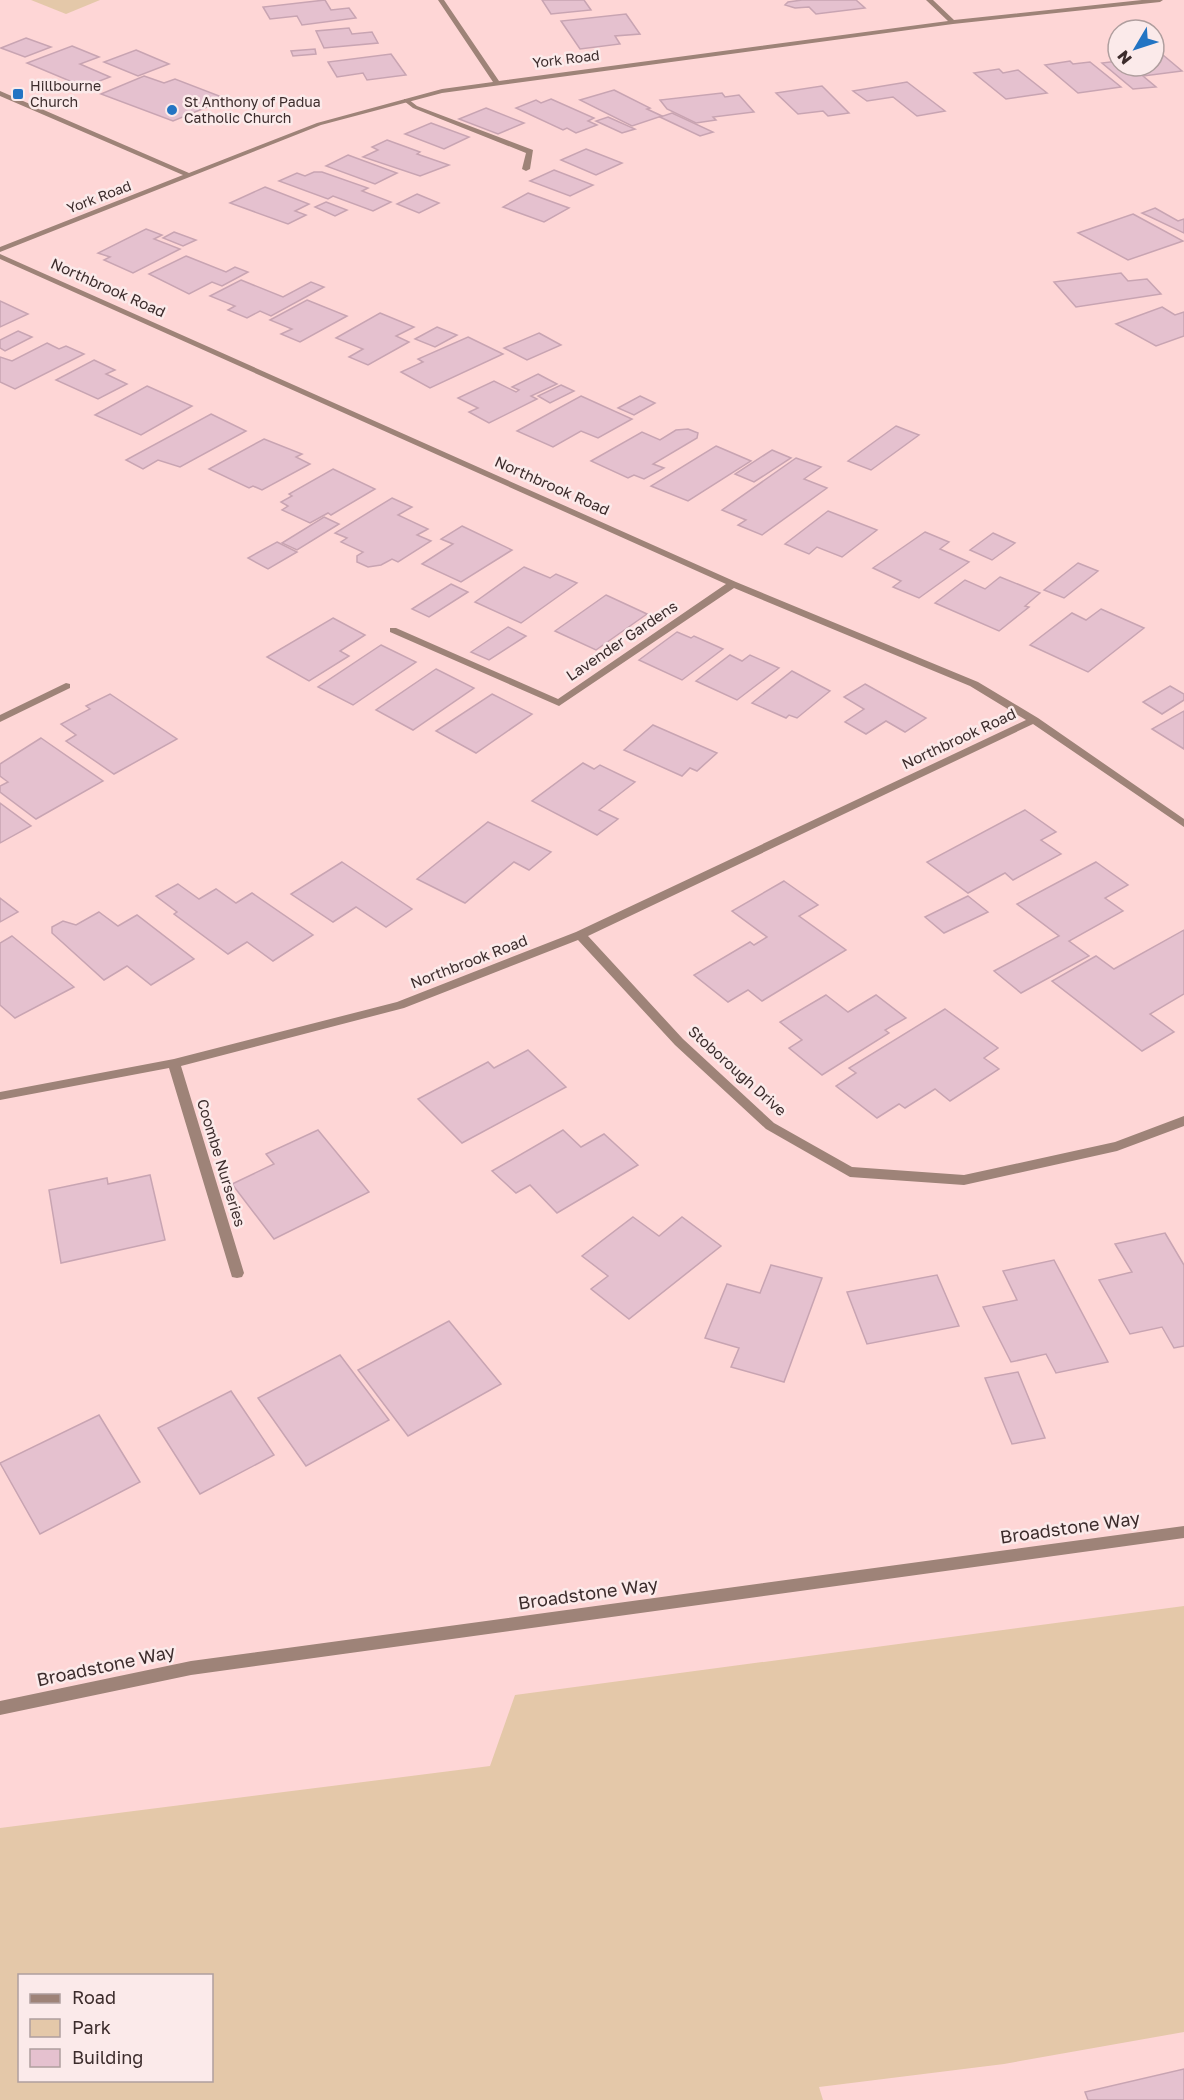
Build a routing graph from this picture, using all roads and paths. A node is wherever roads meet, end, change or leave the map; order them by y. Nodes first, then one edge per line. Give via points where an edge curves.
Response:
1 (441, 0) edge
2 (929, 0) edge
3 (1160, 0) edge
4 (953, 22) junction
5 (496, 82) junction
6 (0, 93) edge
7 (406, 100) junction
8 (526, 169) dead end
9 (191, 176) junction
10 (0, 250) edge
11 (0, 256) edge
12 (733, 584) junction
13 (393, 630) dead end
14 (66, 686) dead end
15 (0, 719) edge
16 (1034, 720) junction
17 (1184, 824) edge
18 (580, 935) junction
19 (174, 1063) junction
20 (0, 1096) edge
21 (1184, 1121) edge
22 (237, 1273) dead end
23 (1184, 1532) edge
24 (0, 1708) edge

1 - 5 street
2 - 4 street
3 - 4 street, York Road
4 - 5 street, York Road
5 - 7 street, York Road
6 - 9 street
7 - 8 street via 530,152
7 - 9 street, York Road via 319,124
9 - 10 street, York Road
11 - 12 street, Northbrook Road
12 - 13 street, Lavender Gardens via 559,703
12 - 16 street, Northbrook Road via 974,684
14 - 15 street
16 - 17 street
16 - 18 street, Northbrook Road
18 - 19 street, Northbrook Road via 400,1005
18 - 21 street, Stoborough Drive via 679,1042 770,1126 850,1172 964,1180 1117,1146
19 - 20 street, Northbrook Road
19 - 22 street, Coombe Nurseries
23 - 24 street, Broadstone Way via 191,1668

